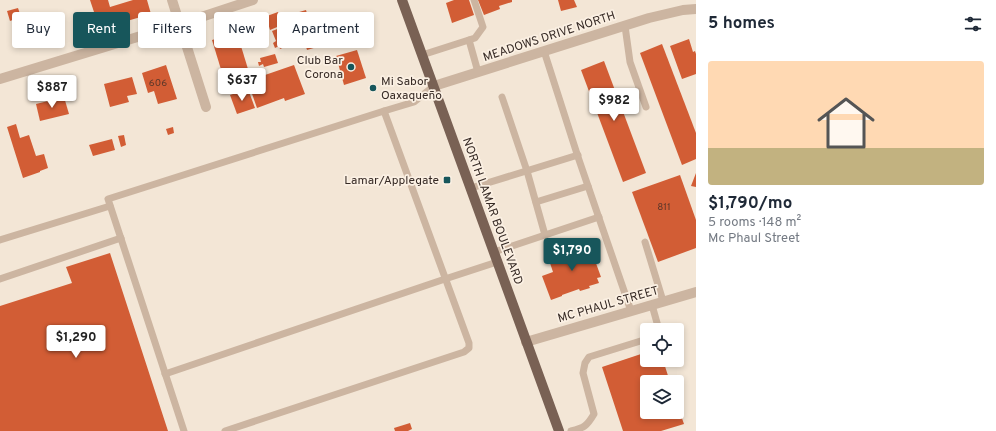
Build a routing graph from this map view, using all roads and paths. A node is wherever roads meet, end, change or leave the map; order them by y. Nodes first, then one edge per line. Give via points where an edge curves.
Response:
1 (172, 0) edge
2 (253, 0) edge
3 (404, 0) edge
4 (474, 0) edge
5 (696, 8) edge
6 (176, 12) edge
7 (206, 15) edge
8 (625, 26) junction
9 (138, 37) edge
10 (469, 40) junction
11 (188, 48) edge
12 (544, 51) junction
13 (422, 55) junction
14 (478, 72) junction
15 (0, 79) edge
16 (434, 86) junction
17 (502, 97) dead end
18 (206, 107) dead end
19 (646, 107) dead end
20 (384, 110) junction
21 (578, 155) junction
22 (527, 171) junction
23 (588, 186) junction
24 (471, 188) junction
25 (536, 202) junction
26 (110, 206) junction
27 (599, 217) junction
28 (545, 235) junction
29 (121, 238) junction
30 (0, 240) edge
31 (644, 242) dead end
32 (494, 252) junction
33 (497, 262) junction
34 (0, 278) edge
35 (445, 279) junction
36 (696, 292) edge
37 (663, 302) junction
38 (652, 305) junction
39 (631, 311) junction
40 (657, 323) edge
41 (640, 341) edge
42 (526, 342) junction
43 (165, 374) junction
44 (184, 431) edge
45 (225, 431) edge
46 (559, 431) edge
47 (571, 431) edge

1 - 6 street
2 - 7 street
3 - 13 main road, NORTH LAMAR BOULEVARD
4 - 10 lane via 483,27
5 - 8 street, MEADOWS DRIVE NORTH via 662,14
8 - 12 street, MEADOWS DRIVE NORTH
8 - 19 lane via 630,62
9 - 15 street
10 - 13 lane
10 - 14 lane
11 - 18 street
12 - 14 street, MEADOWS DRIVE NORTH
12 - 21 lane
13 - 16 main road, NORTH LAMAR BOULEVARD
14 - 16 street, MEADOWS DRIVE NORTH
16 - 20 lane via 414,102
16 - 24 main road, NORTH LAMAR BOULEVARD
17 - 22 lane
20 - 26 lane via 108,199
20 - 35 lane
21 - 22 lane
21 - 23 lane
22 - 24 lane
22 - 25 lane
23 - 25 lane
23 - 27 lane
24 - 32 main road, NORTH LAMAR BOULEVARD
25 - 28 lane
26 - 29 lane
26 - 30 lane
27 - 28 lane
27 - 39 lane
28 - 32 lane
29 - 34 lane
29 - 43 lane
31 - 37 lane
32 - 33 main road, NORTH LAMAR BOULEVARD
33 - 35 lane
33 - 42 main road, NORTH LAMAR BOULEVARD
35 - 43 lane
35 - 45 lane via 469,343 469,348 464,352
36 - 37 street, MC PHAUL STREET
37 - 38 street, MC PHAUL STREET
38 - 39 street, MC PHAUL STREET
38 - 40 lane
39 - 42 street, MC PHAUL STREET
41 - 47 lane via 589,357 583,373 594,414 583,428
42 - 46 main road, NORTH LAMAR BOULEVARD
43 - 44 lane

